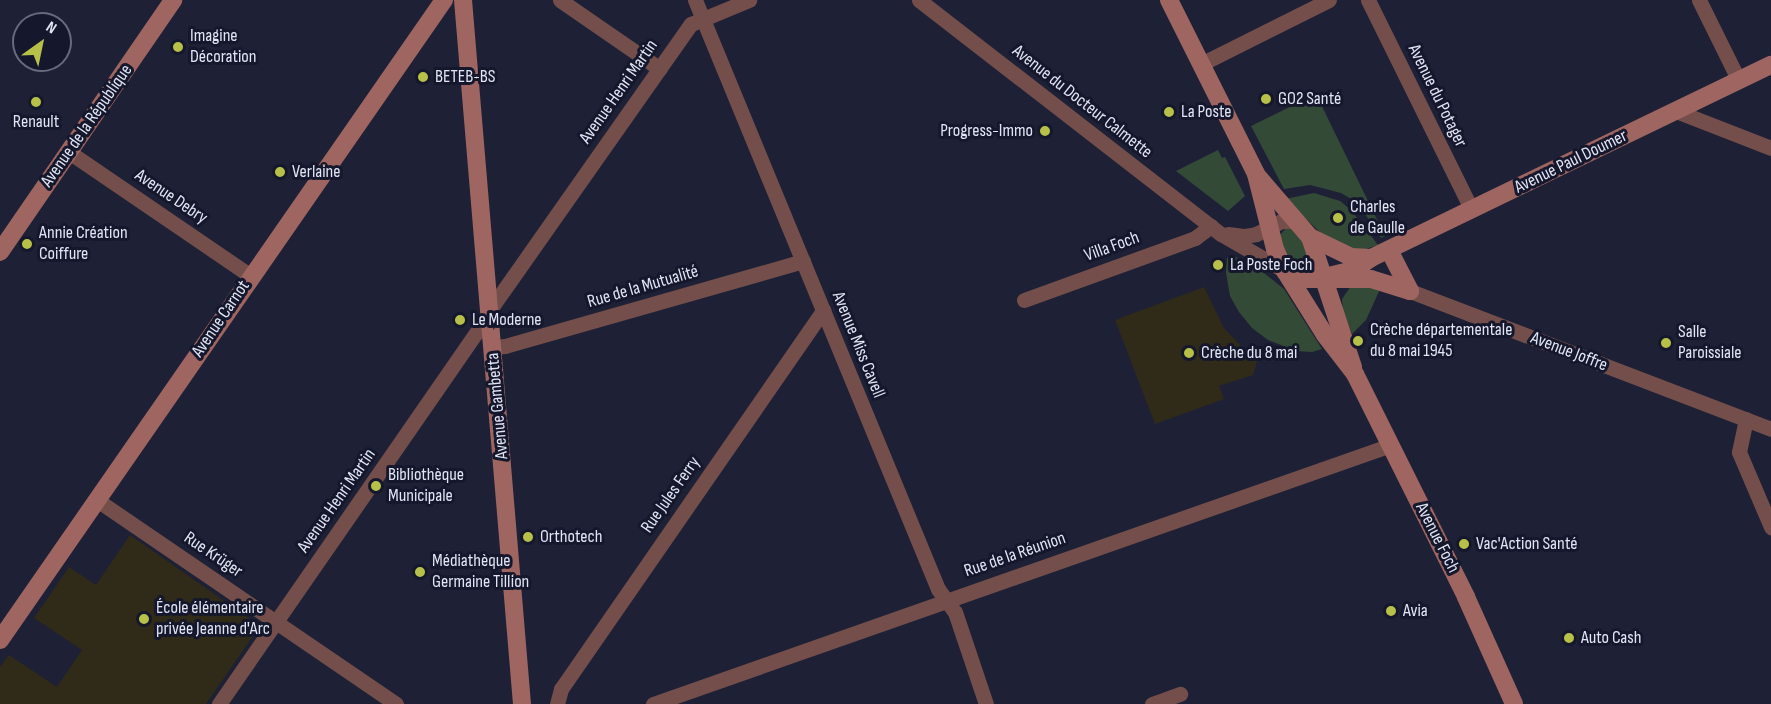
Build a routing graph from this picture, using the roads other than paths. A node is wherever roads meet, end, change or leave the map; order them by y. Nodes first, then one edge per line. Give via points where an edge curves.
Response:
1 (173, 0) edge
2 (444, 0) edge
3 (462, 0) edge
4 (560, 0) edge
5 (695, 0) edge
6 (749, 0) edge
7 (919, 0) edge
8 (1169, 0) edge
9 (1329, 0) edge
10 (1368, 0) edge
11 (1699, 0) edge
12 (702, 19) junction
13 (1201, 64) junction
14 (1771, 65) edge
15 (660, 69) junction
16 (1739, 81) junction
17 (1676, 111) junction
18 (1771, 148) edge
19 (69, 152) junction
20 (1256, 174) junction
21 (1472, 210) junction
22 (1296, 221) junction
23 (1270, 227) junction
24 (1216, 230) junction
25 (1310, 237) junction
26 (1389, 250) junction
27 (0, 252) edge
28 (1371, 258) junction
29 (803, 261) junction
30 (1285, 271) junction
31 (251, 276) junction
32 (1325, 277) junction
33 (1410, 291) junction
34 (1024, 300) dead end
35 (823, 310) junction
36 (490, 319) junction
37 (493, 347) junction
38 (1355, 374) junction
39 (1746, 419) junction
40 (1771, 429) edge
41 (1391, 445) junction
42 (97, 500) junction
43 (1771, 527) edge
44 (945, 599) junction
45 (276, 621) junction
46 (0, 640) edge
47 (1180, 694) dead end
48 (219, 704) edge
49 (396, 704) edge
50 (522, 704) edge
51 (557, 704) edge
52 (653, 704) edge
53 (986, 704) edge
54 (1152, 704) edge
55 (1514, 704) edge

1 - 19 street, Avenue de la République
2 - 31 street, Avenue Carnot
3 - 36 street, Avenue Gambetta
4 - 15 street
5 - 12 street, Avenue Miss Cavell
6 - 12 street
7 - 24 street, Avenue du Docteur Calmette
8 - 13 street, Avenue Foch
9 - 13 street
10 - 21 street, Avenue du Potager
11 - 16 street
12 - 15 street, Avenue Henri Martin via 691,24
12 - 29 street, Avenue Miss Cavell
13 - 20 street, Avenue Foch
14 - 16 street, Avenue Paul Doumer
15 - 36 street, Avenue Henri Martin
16 - 17 street, Avenue Paul Doumer
17 - 18 street
17 - 21 street, Avenue Paul Doumer
19 - 27 street, Avenue de la République
19 - 31 street, Avenue Debry
20 - 22 street, Avenue Foch
20 - 23 street, Avenue Foch
21 - 26 street, Avenue Paul Doumer
22 - 23 street via 1281,221
22 - 25 street, Avenue Foch
23 - 24 street via 1245,236
23 - 30 street, Avenue Foch
24 - 30 street, Avenue du Docteur Calmette
24 - 34 street, Villa Foch
25 - 28 street via 1351,257
25 - 32 street, Avenue Foch
26 - 28 street, Avenue Paul Doumer
26 - 33 street
28 - 32 street, Avenue Paul Doumer via 1354,270
29 - 35 street, Avenue Miss Cavell
29 - 37 street, Rue de la Mutualité
30 - 32 street via 1306,279
30 - 38 street, Avenue Foch
31 - 42 street, Avenue Carnot
32 - 33 street via 1371,279
32 - 38 street, Avenue Foch
33 - 39 street, Avenue Joffre
35 - 44 street, Avenue Miss Cavell
35 - 51 street, Rue Jules Ferry via 561,689
36 - 37 street, Avenue Gambetta
36 - 45 street, Avenue Henri Martin via 477,332
37 - 50 street, Avenue Gambetta
38 - 41 street, Avenue Foch
39 - 40 street, Avenue Joffre
39 - 43 street via 1739,452
41 - 44 street, Rue de la Réunion
41 - 55 street, Avenue Foch
42 - 45 street, Rue Krüger
42 - 46 street, Avenue Carnot
44 - 52 street, Rue de la Réunion
44 - 53 street, Avenue Miss Cavell via 955,612
45 - 48 street, Avenue Henri Martin
45 - 49 street, Rue Krüger
47 - 54 street

